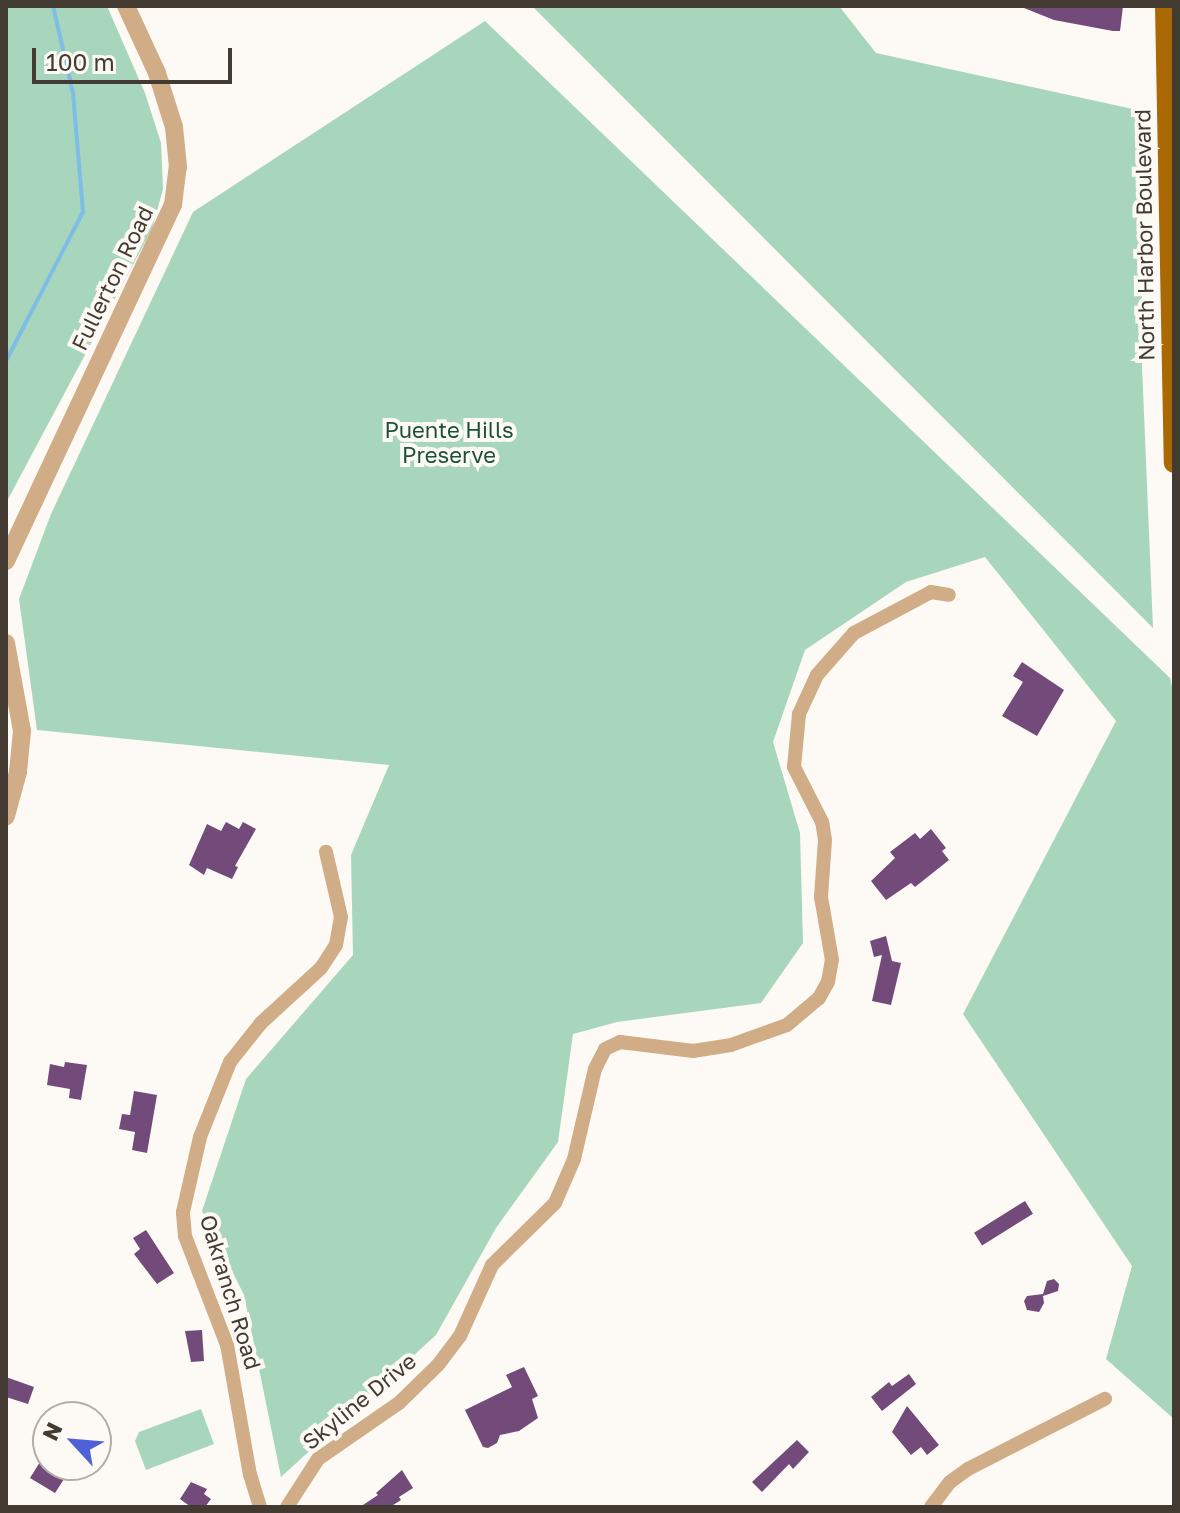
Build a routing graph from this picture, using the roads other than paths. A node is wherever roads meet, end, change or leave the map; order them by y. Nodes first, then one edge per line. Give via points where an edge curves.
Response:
1 (126, 6) edge
2 (1165, 6) edge
3 (1171, 258) edge
4 (1174, 463) edge
5 (6, 561) edge
6 (949, 595) dead end
7 (6, 643) edge
8 (6, 816) edge
9 (326, 852) dead end
10 (1105, 1399) dead end
11 (260, 1507) edge
12 (287, 1507) edge
13 (931, 1507) edge

1 - 5 street, Fullerton Road via 172,120 178,167 173,205
2 - 3 main road, North Harbor Boulevard
3 - 4 main road, North Harbor Boulevard
6 - 12 street, Skyline Drive via 931,592 854,633 817,675 799,714 794,767 822,822 825,840 821,897 832,960 822,993 793,1022 731,1045 683,1051 620,1042 605,1049 595,1069 574,1159 555,1203 492,1265 446,1356 399,1403 318,1459
7 - 8 street via 22,731
9 - 11 street, Oakranch Road via 341,917 339,939 328,961 261,1023 230,1062 200,1137 183,1212 185,1236 227,1345
10 - 13 street via 968,1469

